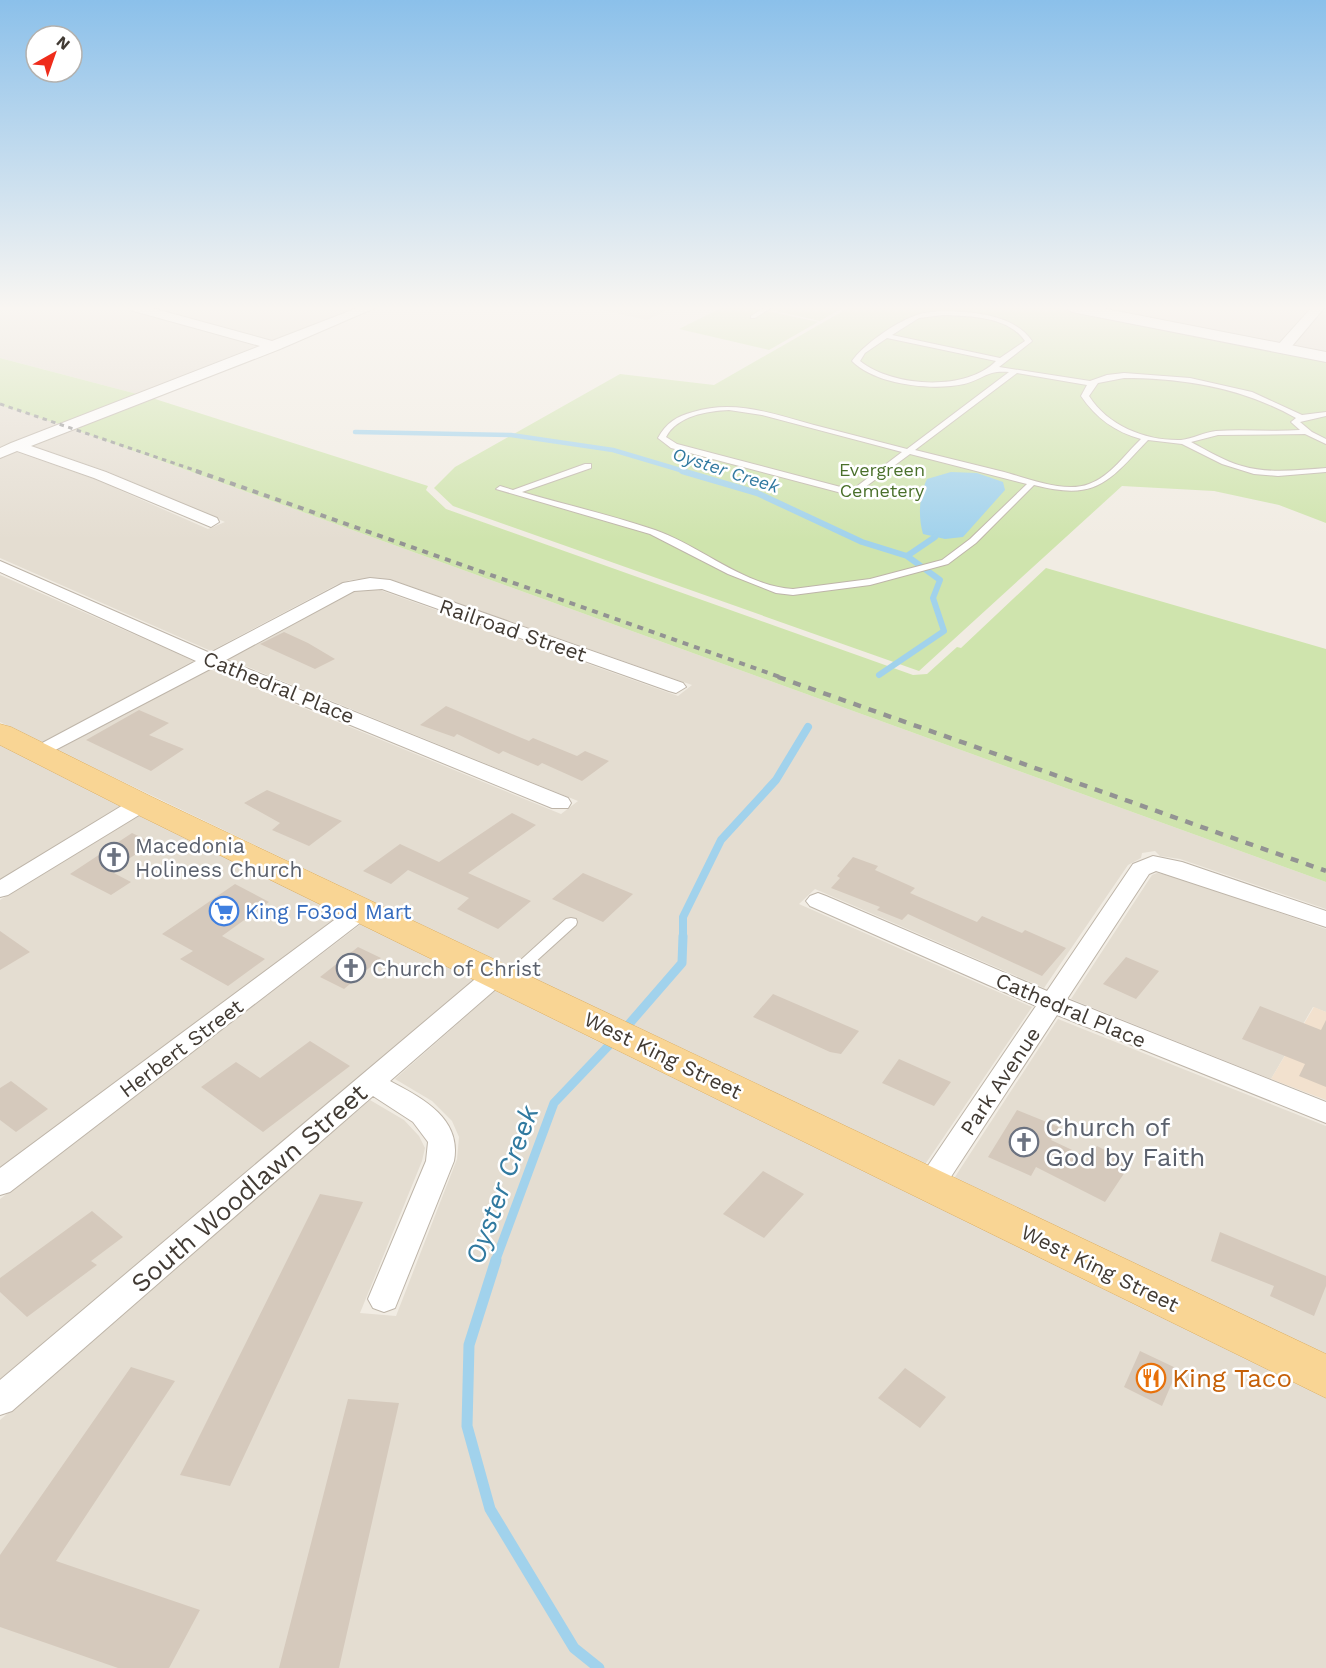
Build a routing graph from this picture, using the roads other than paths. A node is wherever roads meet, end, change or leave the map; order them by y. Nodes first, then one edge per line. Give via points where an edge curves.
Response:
1 (1092, 384) edge
2 (174, 385) edge
3 (997, 385) edge
4 (1207, 385) edge
5 (1326, 414) edge
6 (1301, 418) junction
7 (1306, 432) junction
8 (1147, 437) junction
9 (1184, 442) junction
10 (1326, 442) edge
11 (16, 446) junction
12 (909, 451) junction
13 (0, 453) edge
14 (588, 466) dead end
15 (1326, 470) edge
16 (1033, 482) junction
17 (500, 489) dead end
18 (514, 492) junction
19 (211, 522) dead end
20 (0, 566) edge
21 (209, 660) junction
22 (676, 687) dead end
23 (0, 733) edge
24 (38, 753) junction
25 (560, 803) dead end
26 (141, 804) junction
27 (0, 890) edge
28 (818, 901) dead end
29 (361, 911) junction
30 (1326, 919) edge
31 (572, 922) dead end
32 (502, 978) junction
33 (1052, 1003) junction
34 (372, 1083) junction
35 (1326, 1113) edge
36 (0, 1184) edge
37 (931, 1184) junction
38 (384, 1299) dead end
39 (1326, 1377) edge
40 (0, 1400) edge

1 - 8 lane via 1085,396 1090,407 1110,423
2 - 11 street
3 - 12 lane
4 - 6 lane via 1268,400
5 - 6 lane
6 - 7 lane via 1295,422
7 - 9 lane via 1214,433
7 - 10 lane
8 - 9 lane
8 - 16 lane via 1095,485 1069,488
9 - 15 lane via 1231,466 1250,470
11 - 13 street
11 - 19 street via 100,475
12 - 12 lane via 853,493 674,446 662,438 663,433 687,416 703,410 731,408
12 - 16 lane
14 - 18 lane
16 - 18 lane via 973,542 945,562 870,582 810,591 778,591 653,532
17 - 18 lane
20 - 21 street, Cathedral Place
21 - 22 street, Railroad Street via 349,586 370,583 384,584
21 - 24 street
21 - 25 street, Cathedral Place
23 - 24 main road, West King Street
24 - 26 main road, West King Street
26 - 27 street
26 - 29 main road, West King Street
28 - 33 street, Cathedral Place
29 - 32 main road, West King Street
29 - 36 street, Herbert Street
30 - 33 street, Park Avenue via 1153,863 1141,869
31 - 32 lane
32 - 34 street, South Woodlawn Street
32 - 37 main road, West King Street
33 - 35 street, Cathedral Place
33 - 37 street, Park Avenue
34 - 38 street via 418,1110 443,1143 440,1161
34 - 40 street, South Woodlawn Street
37 - 39 main road, West King Street

